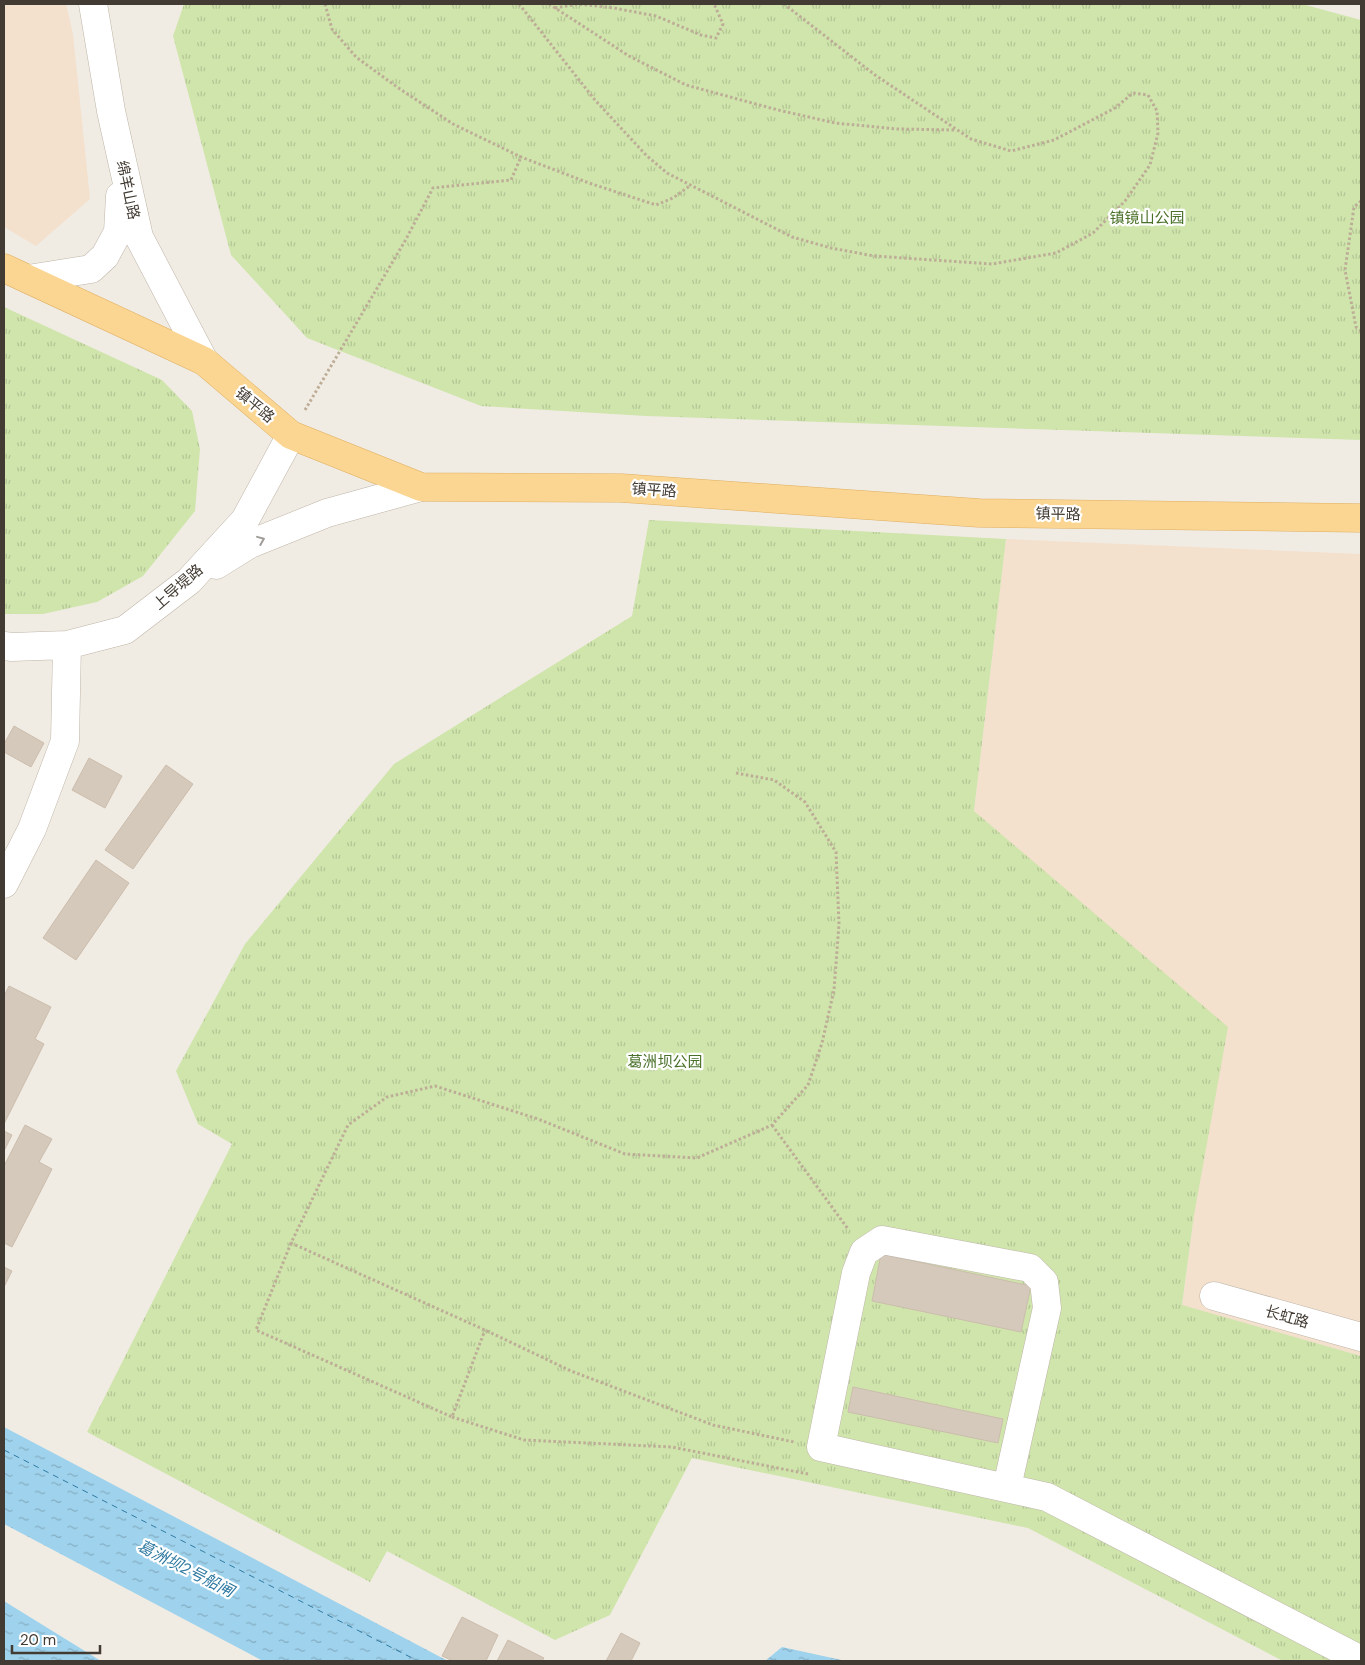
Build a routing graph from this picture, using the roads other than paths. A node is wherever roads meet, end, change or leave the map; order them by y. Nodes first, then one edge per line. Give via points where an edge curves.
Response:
1 (94, 4) edge
2 (123, 165) junction
3 (16, 274) edge
4 (204, 361) junction
5 (291, 435) junction
6 (421, 487) junction
7 (1361, 518) edge
8 (188, 581) junction
9 (68, 645) junction
10 (4, 646) edge
11 (4, 884) edge
12 (1214, 1296) dead end
13 (1361, 1337) edge
14 (1007, 1488) junction
15 (1361, 1660) edge

1 - 2 street, 绵羊山路
2 - 3 street via 118,232 105,256 91,269
2 - 4 street, 绵羊山路 via 138,237
3 - 4 main road, 镇平路
4 - 5 main road, 镇平路
5 - 6 main road, 镇平路
5 - 8 street, 上导堤路 via 245,520
6 - 7 main road, 镇平路 via 621,488 979,513
8 -> 6 street via 250,544 327,513
8 - 9 street, 上导堤路 via 125,630
9 - 10 street, 上导堤路
9 - 11 street via 65,741 32,829
12 - 13 street, 长虹路
14 - 14 street via 821,1447 856,1273 864,1252 882,1240 1030,1268 1044,1282 1047,1308
14 - 15 street via 1047,1497

